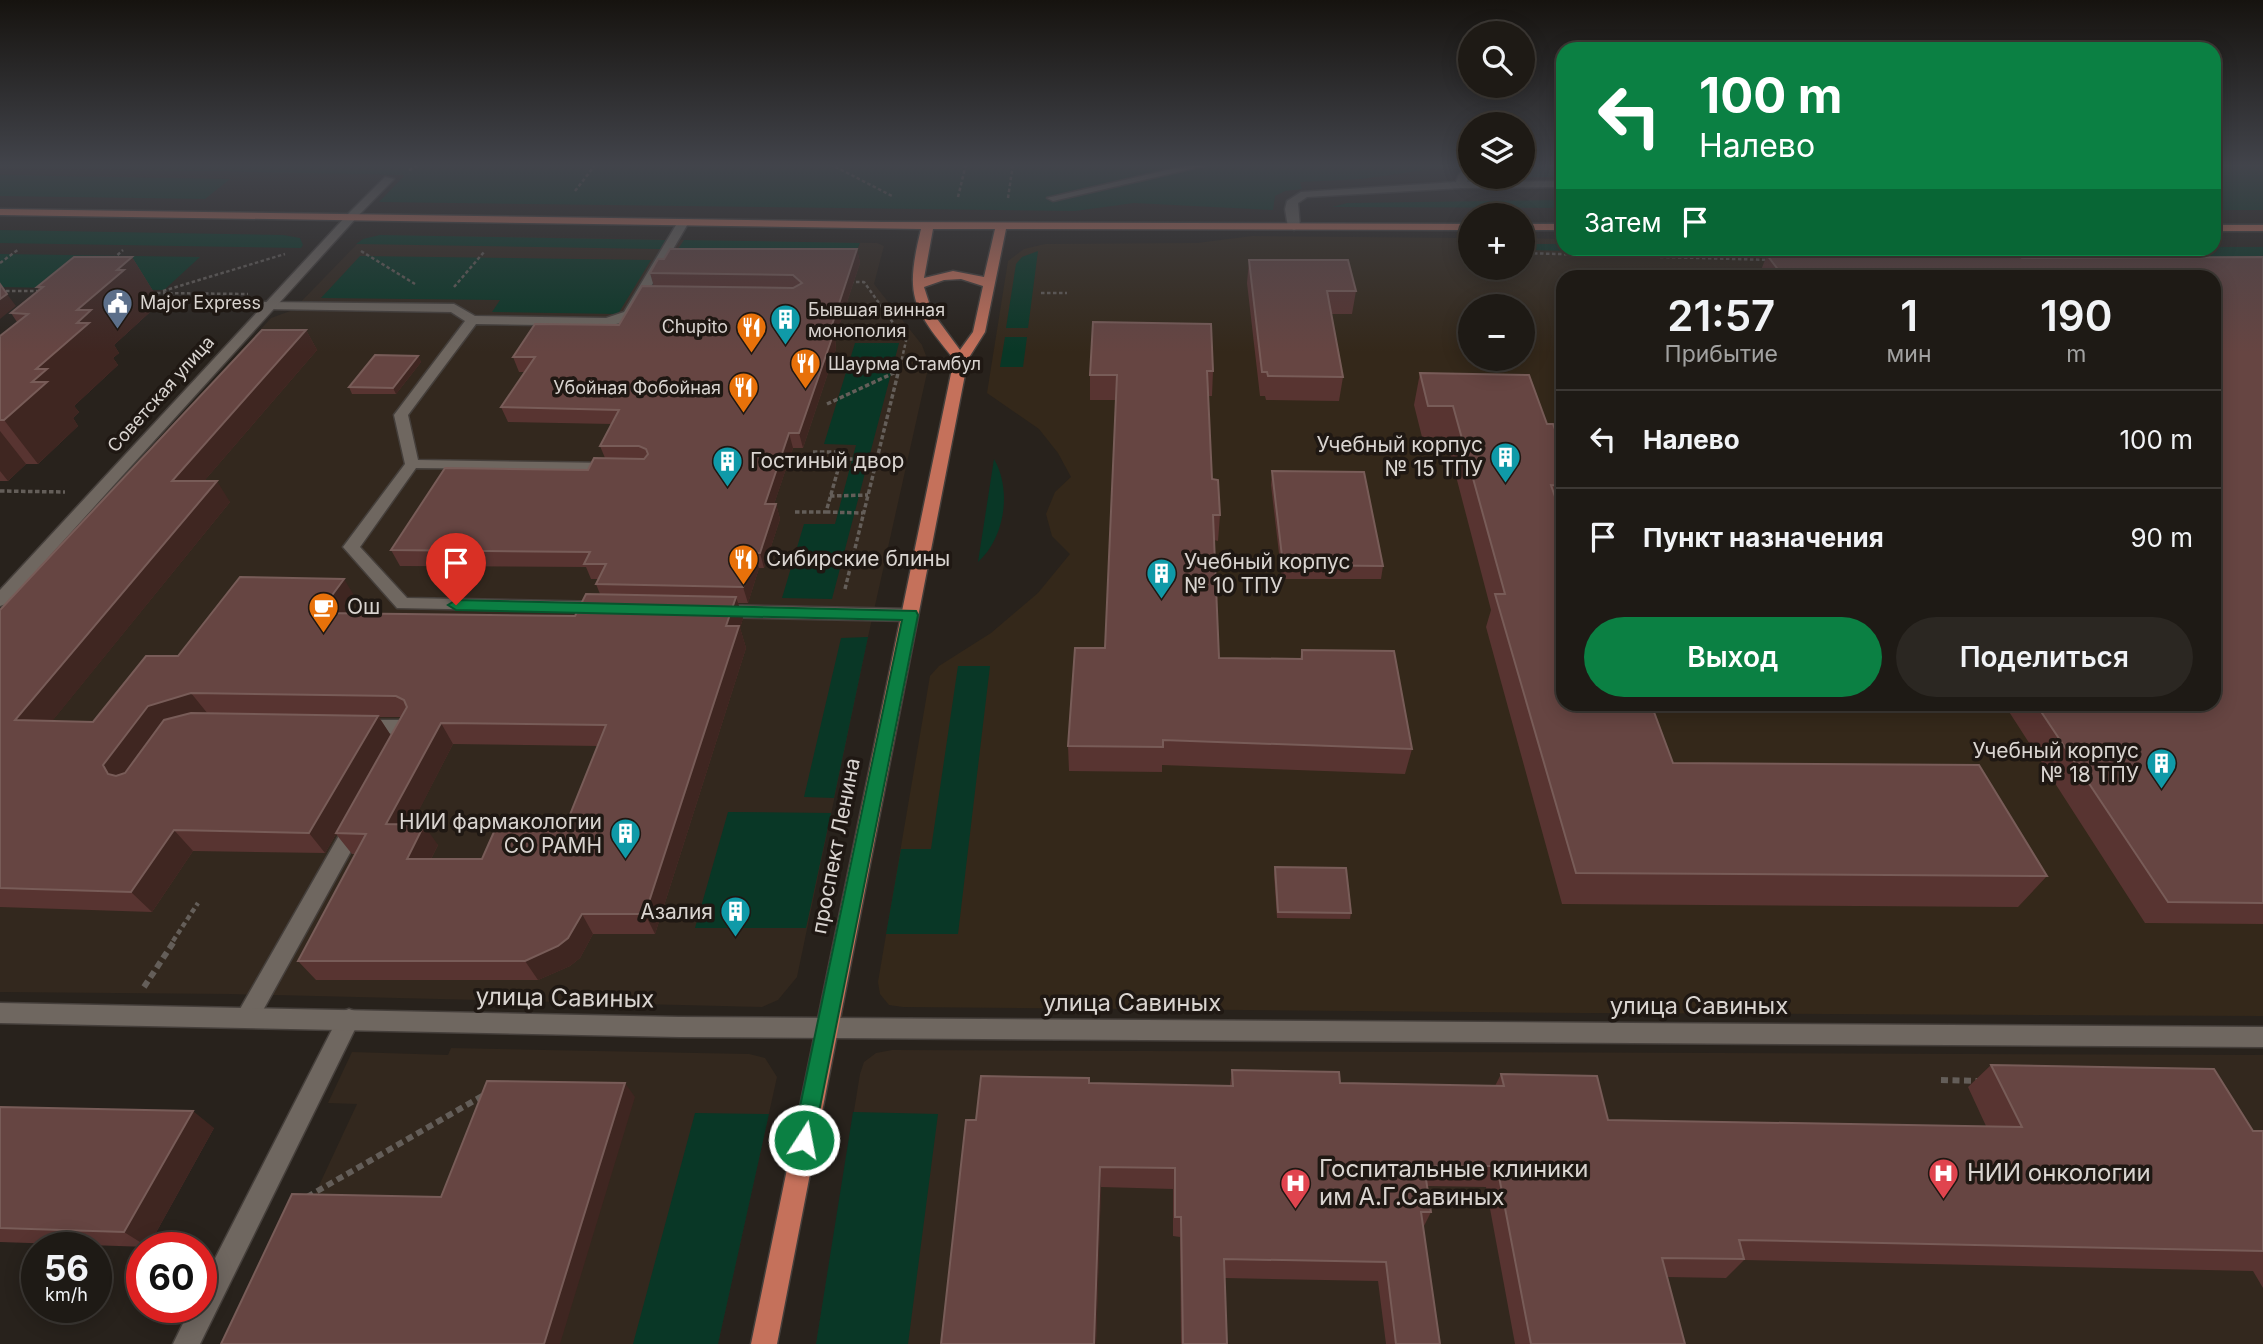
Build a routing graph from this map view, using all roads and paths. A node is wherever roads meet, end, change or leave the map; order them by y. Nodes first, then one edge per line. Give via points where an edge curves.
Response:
1 (1001, 226) edge
2 (342, 227) edge
3 (681, 227) edge
4 (928, 227) edge
5 (1212, 227) edge
6 (1294, 227) joint
7 (1458, 227) edge
8 (1535, 228) edge
9 (1556, 228) edge
10 (2221, 228) edge
11 (2263, 228) edge
12 (19, 249) dead end
13 (123, 250) dead end
14 (360, 251) dead end
15 (484, 252) dead end
16 (1535, 253) edge
17 (286, 254) dead end
18 (1556, 254) edge
19 (1628, 256) edge
20 (113, 259) edge
21 (1770, 260) edge
22 (0, 262) edge
23 (841, 282) edge
24 (989, 284) junction
25 (916, 286) junction
26 (0, 291) edge
27 (49, 291) edge
28 (143, 293) dead end
29 (157, 293) junction
30 (1041, 293) dead end
31 (1067, 293) dead end
32 (273, 300) junction
33 (442, 301) junction
34 (454, 309) junction
35 (472, 320) junction
36 (821, 330) edge
37 (848, 330) dead end
38 (961, 359) junction
39 (898, 371) junction
40 (827, 404) dead end
41 (813, 452) dead end
42 (841, 459) junction
43 (876, 459) junction
44 (412, 464) junction
45 (630, 468) edge
46 (0, 491) edge
47 (97, 492) junction
48 (868, 495) junction
49 (830, 496) junction
50 (795, 512) dead end
51 (826, 512) junction
52 (863, 513) junction
53 (0, 600) edge
54 (622, 609) edge
55 (704, 610) edge
56 (838, 613) junction
57 (911, 615) junction
58 (342, 726) edge
59 (396, 752) edge
60 (362, 812) edge
61 (198, 903) dead end
62 (0, 1013) edge
63 (127, 1014) junction
64 (248, 1016) junction
65 (349, 1019) junction
66 (826, 1028) junction
67 (2263, 1037) edge
68 (1941, 1080) dead end
69 (1982, 1081) dead end
70 (494, 1089) edge
71 (302, 1209) edge
72 (186, 1344) edge
73 (764, 1344) edge

1 - 24 main road, проспект Ленина
2 - 32 street, Советская улица
3 - 35 street via 647,294 626,317 611,322
4 - 25 main road
5 - 6 main road
6 - 7 main road
8 - 9 main road
10 - 11 main road
12 - 22 path
13 - 20 path
14 - 33 path
15 - 33 path
16 - 18 path
17 - 29 path
19 - 21 path
23 - 39 path via 864,282 905,341
24 - 25 main road via 958,274 934,277
24 - 38 main road, проспект Ленина via 979,332
25 - 38 main road via 929,320
26 - 27 path
28 - 29 path
29 - 32 path
30 - 31 path
32 - 34 street
32 - 47 street, Советская улица
33 - 34 path
34 - 35 street
35 - 44 street via 401,415
36 - 37 path
38 - 57 main road, проспект Ленина
39 - 40 path
39 - 43 path
41 - 42 path via 843,452
42 - 43 path
42 - 49 path
43 - 48 path
44 - 45 street
44 - 54 street via 351,547 403,604
46 - 47 path
47 - 53 street, Советская улица
48 - 49 path
48 - 52 path
49 - 51 path
50 - 51 path
51 - 52 path
52 - 56 path
55 - 56 street
56 - 57 street
57 - 66 main road, проспект Ленина
58 - 59 street via 410,727
60 - 64 street
61 - 63 path
62 - 63 street, улица Савиных
63 - 64 street, улица Савиных
64 - 65 street, улица Савиных
65 - 66 street, улица Савиных
65 - 72 street
66 - 67 street, улица Савиных
66 - 73 main road, проспект Ленина
68 - 69 path
70 - 71 path via 307,1196

